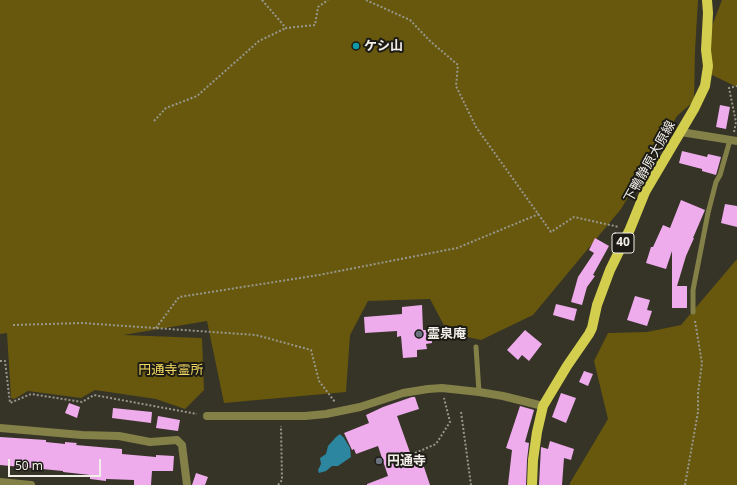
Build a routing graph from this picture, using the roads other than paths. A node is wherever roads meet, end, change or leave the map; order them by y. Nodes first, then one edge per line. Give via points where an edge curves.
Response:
1 (708, 1) edge
2 (681, 132) junction
3 (733, 140) edge
4 (693, 312) road end
5 (476, 347) dead end
6 (479, 392) junction
7 (543, 406) junction
8 (207, 416) road end
9 (0, 428) edge
10 (0, 482) edge
11 (31, 485) edge
12 (187, 485) edge
13 (532, 485) edge

1 - 2 main road, 下鴨静原大原線 / 40 via 708,66 705,86
2 - 3 street
2 - 7 main road, 下鴨静原大原線 / 40 via 645,192 610,270 589,334
3 - 4 lane via 716,182 708,213 693,290
5 - 6 lane
6 - 7 street
6 - 8 street via 428,389 402,393 342,411 305,416
7 - 13 main road, 下鴨静原大原線 / 40 via 536,432
9 - 12 street via 119,436 150,442 176,440 182,445
10 - 11 street

